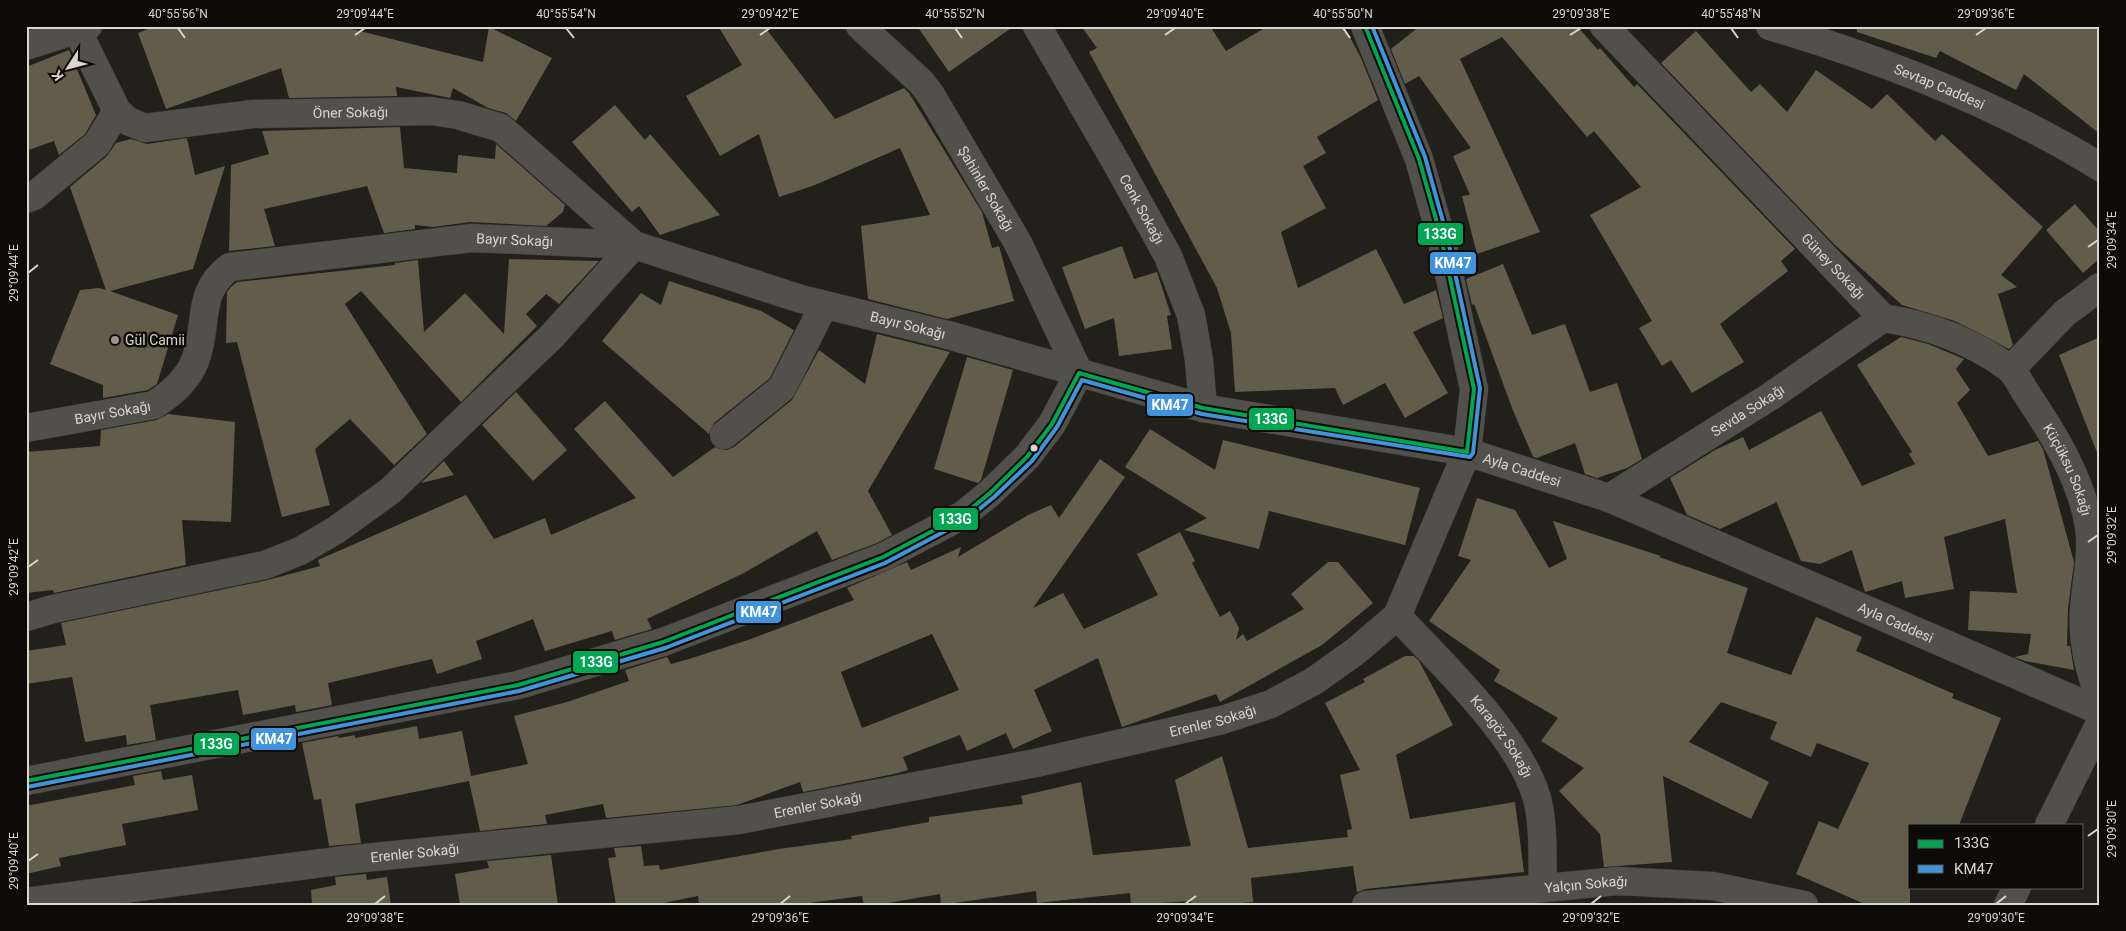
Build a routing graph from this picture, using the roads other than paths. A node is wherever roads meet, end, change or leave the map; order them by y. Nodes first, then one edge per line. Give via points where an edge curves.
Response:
1 (860, 26) edge
2 (1037, 26) edge
3 (1365, 26) edge
4 (1604, 26) edge
5 (1770, 26) edge
6 (82, 28) edge
7 (26, 46) edge
8 (117, 111) junction
9 (2100, 167) edge
10 (26, 199) edge
11 (634, 245) junction
12 (2100, 287) edge
13 (824, 305) junction
14 (1883, 318) junction
15 (2011, 369) junction
16 (1079, 373) junction
17 (1203, 408) junction
18 (26, 428) edge
19 (724, 435) dead end
20 (1467, 452) junction
21 (1609, 498) junction
22 (1397, 616) junction
23 (26, 617) edge
24 (2100, 699) edge
25 (2100, 711) edge
26 (2100, 723) edge
27 (26, 781) edge
28 (2050, 824) edge
29 (1543, 886) junction
30 (2016, 888) edge
31 (26, 902) edge
32 (1366, 905) edge
33 (1804, 905) edge
34 (2008, 905) edge

1 - 16 street, Şahinler Sokağı via 931,94 1018,243
2 - 17 street, Cenk Sokağı via 1168,256 1191,315
3 - 20 street, Erenler Sokağı via 1419,159 1441,237 1474,389
4 - 14 street, Güney Sokağı
5 - 9 street, Sevtap Caddesi via 1830,44 2016,119
6 - 7 street
6 - 8 street, Öner Sokağı
8 - 10 street via 97,144 34,196
8 - 11 street, Öner Sokağı via 128,122 146,128 253,114 431,111 458,115 501,128
11 - 13 street, Bayır Sokağı
11 - 18 street, Bayır Sokağı via 472,238 230,267 217,276 210,287 195,361 183,382 170,395 154,405
11 - 23 street via 552,336 390,491 336,530 300,551 265,565 52,608
12 - 15 street via 2065,313
13 - 16 street, Bayır Sokağı via 948,335
13 - 19 street via 782,388
14 - 15 street via 1918,324 1959,338
14 - 21 street, Sevda Sokağı via 1771,396
15 - 24 street, Küçüksu Sokağı via 2054,434 2074,478 2089,526 2084,638 2088,666
16 - 17 street, Ayla Caddesi
16 - 27 street via 1052,424 1027,457 990,493 963,515 865,564 663,642 518,685
17 - 20 street, Ayla Caddesi
20 - 21 street, Ayla Caddesi
20 - 22 street, Erenler Sokağı
21 - 25 street, Ayla Caddesi
22 - 29 street, Karagöz Sokağı via 1472,696 1502,734 1530,779 1539,806
22 - 31 street, Erenler Sokağı via 1314,681 1271,704 1222,720 1036,763 738,820 345,860
26 - 28 street
29 - 32 street, Yalçın Sokağı
29 - 33 street, Yalçın Sokağı via 1618,881 1712,886
30 - 34 street

